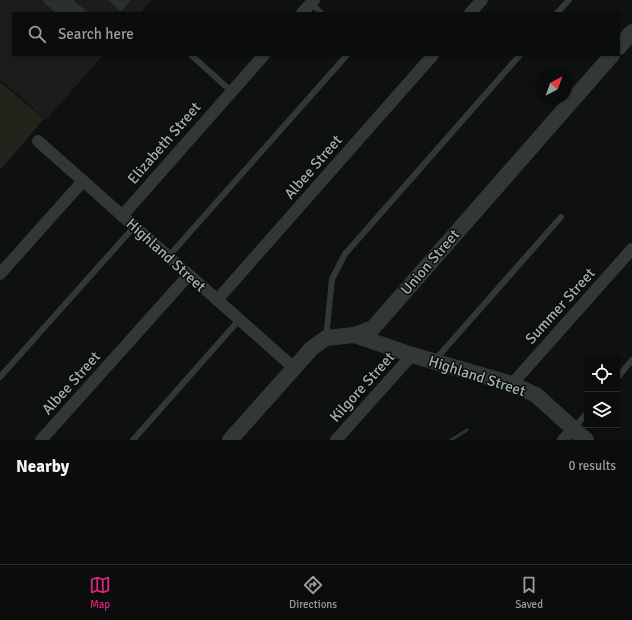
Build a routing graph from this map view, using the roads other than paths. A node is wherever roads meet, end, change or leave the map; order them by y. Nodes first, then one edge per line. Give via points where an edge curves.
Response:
1 (482, 0) edge
2 (569, 0) edge
3 (312, 2) edge
4 (303, 12) edge
5 (320, 12) edge
6 (471, 12) edge
7 (558, 12) edge
8 (632, 32) edge
9 (620, 46) edge
10 (192, 56) edge
11 (263, 56) edge
12 (346, 56) edge
13 (432, 56) edge
14 (519, 56) edge
15 (611, 56) edge
16 (231, 91) junction
17 (38, 141) dead end
18 (83, 181) junction
19 (122, 216) junction
20 (561, 217) dead end
21 (134, 227) junction
22 (632, 248) edge
23 (168, 256) junction
24 (0, 274) edge
25 (188, 276) junction
26 (218, 300) junction
27 (239, 320) junction
28 (354, 335) junction
29 (326, 338) junction
30 (412, 355) junction
31 (632, 360) edge
32 (434, 362) junction
33 (294, 368) junction
34 (620, 374) edge
35 (0, 377) edge
36 (512, 384) junction
37 (584, 416) edge
38 (568, 434) edge
39 (41, 440) edge
40 (133, 440) edge
41 (230, 440) edge
42 (336, 440) edge
43 (586, 440) edge

1 - 6 street
2 - 7 lane
3 - 4 street
3 - 5 lane
8 - 9 street
10 - 16 lane
11 - 16 street, Elizabeth Street
12 - 23 lane
13 - 26 street, Albee Street
14 - 29 lane via 345,254 332,279
15 - 28 street, Union Street via 373,328
16 - 19 street, Elizabeth Street
17 - 18 street, Highland Street
18 - 19 street, Highland Street
18 - 24 street
19 - 21 street, Highland Street
20 - 32 lane
21 - 23 street, Highland Street
21 - 35 lane
22 - 36 street, Summer Street
23 - 25 street, Highland Street
25 - 26 street, Highland Street
25 - 39 street, Albee Street
26 - 27 street, Highland Street
27 - 33 street, Highland Street
27 - 40 lane
28 - 29 street, Union Street
28 - 30 street, Highland Street
29 - 33 street via 312,348
30 - 32 street, Highland Street
30 - 42 street, Kilgore Street
31 - 34 lane
32 - 36 street, Highland Street
33 - 41 street
36 - 38 street, Highland Street via 536,395
37 - 38 lane
38 - 43 street, Highland Street

